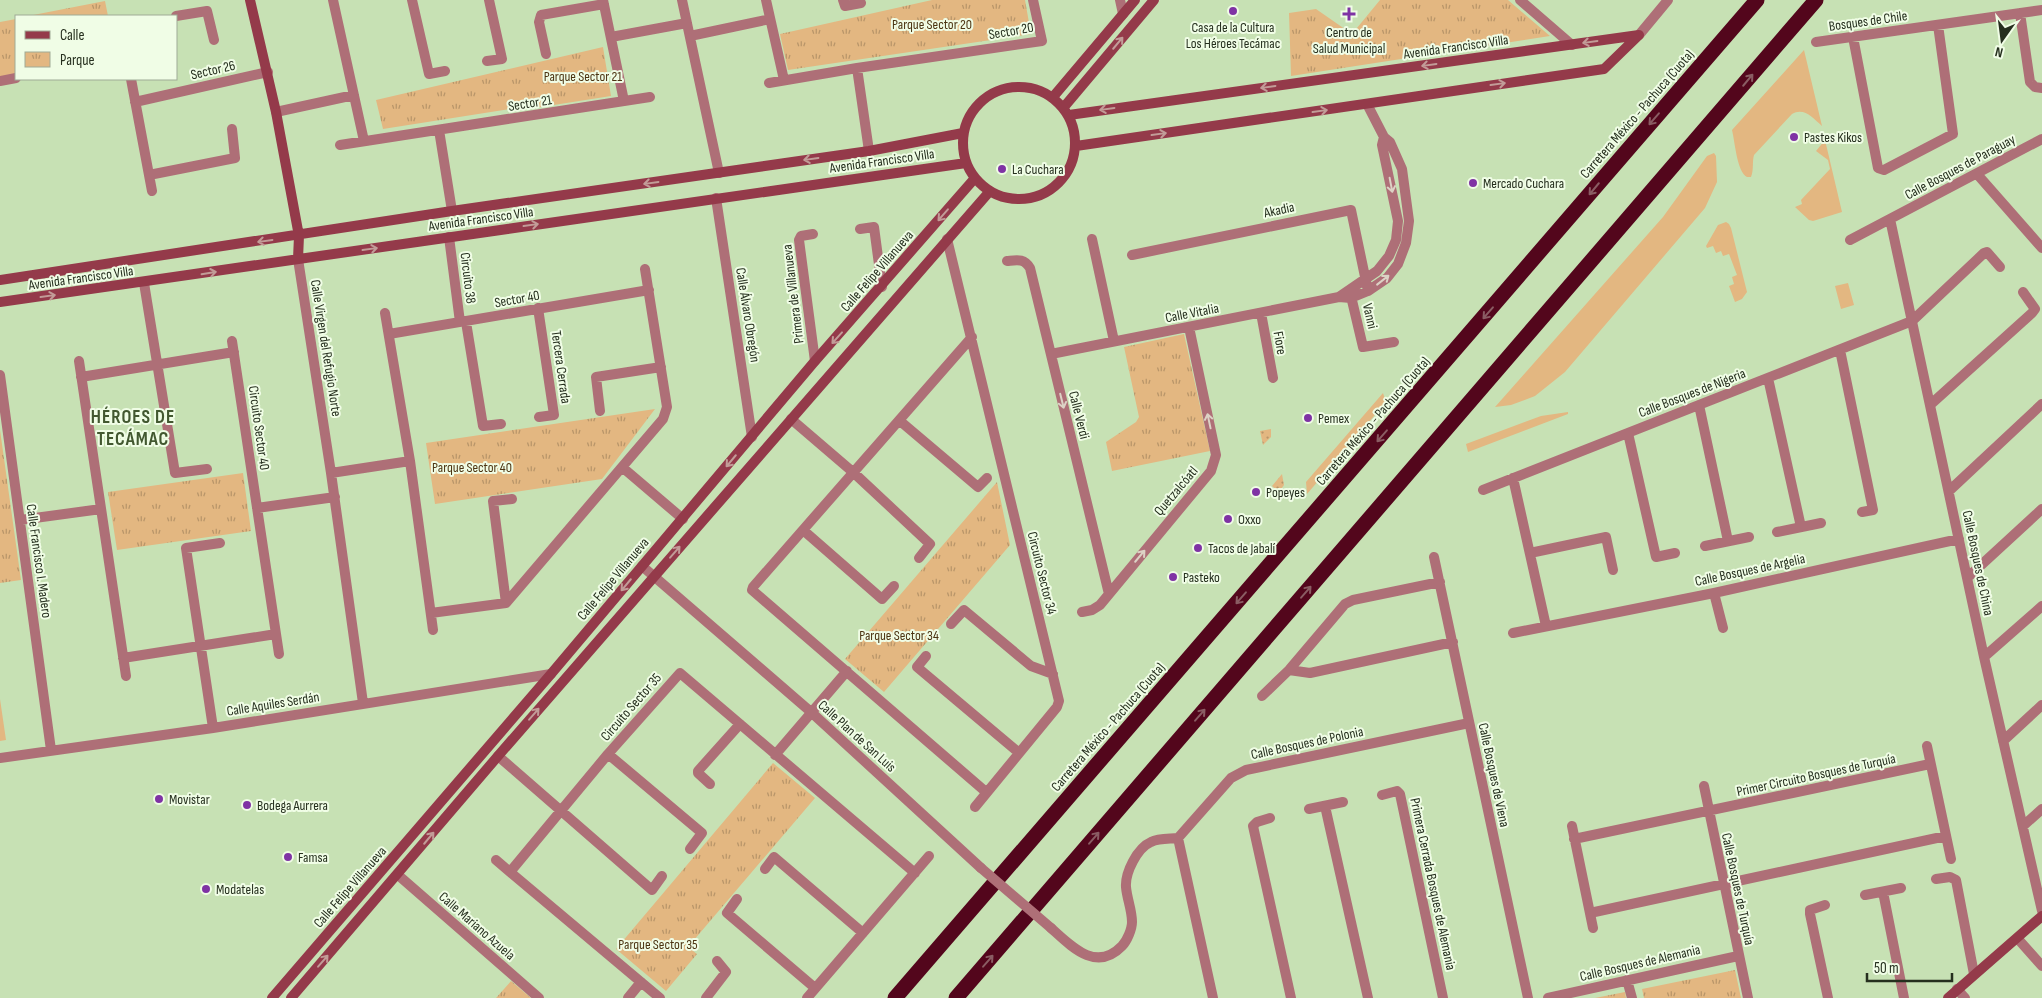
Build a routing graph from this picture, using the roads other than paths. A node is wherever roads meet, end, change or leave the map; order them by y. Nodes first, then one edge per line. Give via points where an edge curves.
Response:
1 (250, 0) edge
2 (333, 0) edge
3 (412, 0) edge
4 (489, 0) edge
5 (682, 0) edge
6 (766, 0) edge
7 (843, 0) edge
8 (1033, 0) edge
9 (1120, 0) edge
10 (1135, 0) edge
11 (1154, 0) edge
12 (1520, 0) edge
13 (1668, 0) edge
14 (1757, 0) edge
15 (1816, 0) edge
16 (604, 2) edge
17 (861, 3) dead end
18 (2042, 10) edge
19 (2020, 13) junction
20 (1123, 14) junction
21 (178, 16) edge
22 (770, 19) junction
23 (687, 23) junction
24 (1938, 25) junction
25 (611, 36) junction
26 (690, 36) junction
27 (1639, 36) junction
28 (1853, 37) junction
29 (214, 40) dead end
30 (1816, 42) dead end
31 (1572, 45) junction
32 (546, 54) dead end
33 (486, 61) dead end
34 (857, 68) junction
35 (445, 71) dead end
36 (268, 72) junction
37 (15, 78) edge
38 (130, 80) edge
39 (784, 80) junction
40 (0, 81) edge
41 (769, 83) dead end
42 (2042, 88) edge
43 (354, 95) junction
44 (1053, 96) junction
45 (650, 97) dead end
46 (135, 102) junction
47 (624, 102) junction
48 (1367, 104) junction
49 (1066, 111) junction
50 (276, 112) junction
51 (232, 129) dead end
52 (439, 130) junction
53 (963, 133) junction
54 (2042, 139) edge
55 (364, 141) junction
56 (340, 146) dead end
57 (1076, 146) junction
58 (870, 151) junction
59 (966, 163) junction
60 (719, 173) junction
61 (1976, 174) junction
62 (149, 175) junction
63 (975, 178) junction
64 (152, 191) dead end
65 (990, 191) junction
66 (716, 198) junction
67 (452, 211) junction
68 (1890, 219) junction
69 (860, 229) dead end
70 (813, 234) dead end
71 (299, 236) junction
72 (449, 237) junction
73 (947, 239) junction
74 (1092, 239) dead end
75 (1850, 240) dead end
76 (2042, 248) edge
77 (1132, 255) dead end
78 (298, 259) junction
79 (1007, 261) dead end
80 (2000, 267) dead end
81 (645, 269) dead end
82 (0, 280) edge
83 (144, 283) junction
84 (882, 286) junction
85 (1367, 286) junction
86 (649, 290) junction
87 (2023, 292) dead end
88 (1350, 293) junction
89 (0, 302) edge
90 (538, 308) junction
91 (385, 313) dead end
92 (1261, 314) junction
93 (1912, 321) junction
94 (463, 322) junction
95 (1189, 327) junction
96 (389, 334) junction
97 (972, 337) junction
98 (232, 341) dead end
99 (1114, 341) junction
100 (1394, 342) dead end
101 (1840, 350) junction
102 (234, 352) junction
103 (1050, 354) junction
104 (79, 361) dead end
105 (815, 362) junction
106 (158, 364) junction
107 (661, 367) junction
108 (0, 375) edge
109 (81, 377) junction
110 (1273, 378) dead end
111 (1768, 378) junction
112 (2042, 404) edge
113 (1699, 405) junction
114 (1930, 405) junction
115 (600, 411) dead end
116 (539, 417) dead end
117 (791, 419) junction
118 (900, 421) junction
119 (501, 424) dead end
120 (1628, 433) junction
121 (752, 437) junction
122 (410, 461) junction
123 (622, 467) junction
124 (207, 469) dead end
125 (332, 473) junction
126 (854, 473) junction
127 (987, 478) dead end
128 (1513, 478) junction
129 (1482, 490) dead end
130 (1949, 491) junction
131 (335, 497) junction
132 (512, 499) dead end
133 (257, 508) junction
134 (101, 509) junction
135 (2042, 509) edge
136 (1862, 512) dead end
137 (683, 519) junction
138 (20, 520) junction
139 (1821, 523) dead end
140 (1801, 527) junction
141 (803, 530) junction
142 (1778, 532) dead end
143 (1749, 537) dead end
144 (1959, 539) junction
145 (1728, 541) junction
146 (220, 543) dead end
147 (1705, 546) dead end
148 (1530, 553) junction
149 (1675, 553) dead end
150 (1434, 557) dead end
151 (919, 558) dead end
152 (642, 566) junction
153 (1613, 570) dead end
154 (654, 577) junction
155 (1967, 578) junction
156 (1440, 582) junction
157 (894, 586) dead end
158 (1714, 593) junction
159 (1109, 594) junction
160 (506, 603) junction
161 (2042, 606) edge
162 (1082, 612) dead end
163 (431, 613) junction
164 (951, 624) dead end
165 (1546, 626) junction
166 (1723, 628) dead end
167 (433, 630) dead end
168 (1513, 633) dead end
169 (276, 634) junction
170 (1453, 642) junction
171 (200, 646) junction
172 (279, 654) dead end
173 (926, 656) dead end
174 (1984, 657) junction
175 (123, 658) junction
176 (1289, 670) junction
177 (847, 671) junction
178 (551, 674) junction
179 (1053, 674) junction
180 (126, 676) dead end
181 (1262, 696) dead end
182 (363, 703) junction
183 (2042, 705) edge
184 (811, 712) junction
185 (1469, 723) junction
186 (740, 724) junction
187 (213, 728) junction
188 (500, 734) junction
189 (2003, 741) junction
190 (509, 743) junction
191 (1927, 746) dead end
192 (51, 750) junction
193 (1018, 752) junction
194 (608, 754) junction
195 (775, 755) junction
196 (498, 756) junction
197 (0, 758) edge
198 (1930, 764) junction
199 (710, 784) dead end
200 (1704, 786) dead end
201 (986, 792) junction
202 (1382, 794) dead end
203 (1343, 802) dead end
204 (1325, 806) junction
205 (975, 807) dead end
206 (2042, 809) edge
207 (1308, 810) dead end
208 (560, 811) junction
209 (1708, 812) junction
210 (1270, 818) dead end
211 (1572, 826) dead end
212 (2023, 826) junction
213 (1946, 836) junction
214 (1178, 838) junction
215 (1574, 839) junction
216 (690, 849) dead end
217 (929, 856) dead end
218 (1951, 859) dead end
219 (496, 860) dead end
220 (765, 869) dead end
221 (510, 872) junction
222 (915, 873) junction
223 (398, 875) junction
224 (662, 876) dead end
225 (1936, 879) dead end
226 (1724, 885) junction
227 (1901, 888) dead end
228 (1883, 892) junction
229 (1865, 895) dead end
230 (737, 899) dead end
231 (1825, 905) dead end
232 (2042, 911) edge
233 (1590, 913) junction
234 (2042, 916) edge
235 (1593, 928) dead end
236 (863, 933) junction
237 (2018, 939) junction
238 (1738, 956) junction
239 (717, 961) dead end
240 (2042, 966) edge
241 (1974, 974) junction
242 (1627, 980) junction
243 (641, 982) junction
244 (815, 988) junction
245 (1957, 989) junction
246 (272, 998) edge
247 (291, 998) edge
248 (539, 998) edge
249 (628, 998) edge
250 (660, 998) edge
251 (706, 998) edge
252 (807, 998) edge
253 (895, 998) edge
254 (956, 998) edge
255 (1213, 998) edge
256 (1291, 998) edge
257 (1368, 998) edge
258 (1443, 998) edge
259 (1528, 998) edge
260 (1548, 998) edge
261 (1632, 998) edge
262 (1748, 998) edge
263 (1828, 998) edge
264 (1904, 998) edge
265 (1948, 998) edge
266 (1965, 998) edge

1 - 36 street, Calle Virgen del Refugio Norte
2 - 43 street
3 - 35 street via 428,74
4 - 33 street via 502,58
5 - 23 street
6 - 22 street
7 - 17 street via 844,6
8 - 34 street, Sector 20 via 1042,41
9 - 20 street
10 - 20 street
49 -> 11 street
12 - 31 street
13 - 27 street
14 -> 253 highway, Carretera México - Pachuca (Cuota)
254 -> 15 highway
16 - 25 street
16 - 32 street via 541,15 539,22
18 - 19 street, Bosques de Chile
19 - 24 street, Bosques de Chile
19 - 42 street via 2030,82
20 - 44 street
21 - 29 street via 207,11
22 - 26 street
22 - 39 street
23 - 25 street
23 - 26 street
24 - 28 street, Bosques de Chile
24 - 28 street via 1953,134 1884,170 1878,168
25 - 47 street
26 - 60 street
27 -> 31 street, Avenida Francisco Villa
48 -> 27 street via 1604,69
28 - 30 street, Bosques de Chile
31 -> 49 street, Avenida Francisco Villa
34 - 39 street, Sector 20
34 - 58 street
36 - 46 street, Sector 26
36 - 50 street, Calle Virgen del Refugio Norte
37 - 40 street
38 - 46 street
39 - 41 street, Sector 20
43 - 50 street
43 - 55 street
44 - 49 street
44 - 53 street via 1035,88 1016,86 997,90 981,100 969,115
45 - 47 street, Sector 21
46 - 62 street
47 - 52 street, Sector 21
57 -> 48 street
48 - 85 street, Calle Vitalia via 1402,169 1406,243 1398,264 1387,278
49 - 57 street via 1075,130
50 - 71 street, Calle Virgen del Refugio Norte
51 - 62 street via 235,158
52 - 55 street, Sector 21
52 - 67 street
53 - 58 street, Avenida Francisco Villa
53 - 59 street
54 - 61 street, Calle Bosques de Paraguay
55 - 56 street, Sector 21
57 - 65 street via 1067,174 1046,193 1017,199
58 -> 60 street, Avenida Francisco Villa
59 - 63 street
59 - 66 street, Avenida Francisco Villa
60 -> 67 street, Avenida Francisco Villa
61 - 68 street, Calle Bosques de Paraguay
61 - 76 street
62 - 64 street
63 - 65 street
63 -> 84 street, Calle Felipe Villanueva
65 - 73 street, Calle Felipe Villanueva
72 -> 66 street, Avenida Francisco Villa
66 - 121 street, Calle Álvaro Obregón
67 - 71 street, Avenida Francisco Villa
68 - 75 street, Calle Bosques de Paraguay
68 - 93 street, Calle Bosques de China
69 - 84 street via 874,227
70 - 105 street, Primera de Villanueva via 799,240
71 - 78 street, Calle Virgen del Refugio Norte
71 -> 82 street, Avenida Francisco Villa
78 -> 72 street, Avenida Francisco Villa
72 - 94 street, Circuito 38
73 - 97 street, Circuito Sector 34
73 - 117 street, Calle Felipe Villanueva
74 - 99 street
77 - 85 street, Akadia via 1351,210
83 -> 78 street, Avenida Francisco Villa
78 - 125 street, Calle Virgen del Refugio Norte
79 - 103 street, Calle Verdi via 1020,260 1030,268
80 - 93 street via 1987,252 1984,253
81 - 86 street
89 -> 83 street, Avenida Francisco Villa
83 - 106 street
84 -> 105 street, Calle Felipe Villanueva
85 - 88 street, Calle Vitalia
86 - 90 street, Sector 40
86 - 107 street
87 - 114 street via 2034,305 2032,313
88 - 92 street, Calle Vitalia
88 - 100 street, Vanni via 1363,347
90 - 94 street, Sector 40
90 - 116 street, Tercera Cerrada via 554,415
91 - 96 street
92 - 95 street, Calle Vitalia
92 - 110 street, Fiore
93 - 101 street, Calle Bosques de Nigeria
93 - 114 street, Calle Bosques de China
94 - 96 street, Sector 40
94 - 119 street, Circuito 38 via 483,426
95 - 99 street, Calle Vitalia
159 -> 95 street, Quetzalcóatl via 1214,464 1216,455
96 - 122 street
97 - 118 street
97 - 179 street, Circuito Sector 34
98 - 102 street, Circuito Sector 40
99 - 103 street, Calle Vitalia
101 - 111 street, Calle Bosques de Nigeria
101 - 136 street via 1873,510
102 - 106 street
102 - 133 street, Circuito Sector 40
103 -> 159 street, Calle Verdi
104 - 109 street
105 - 121 street, Calle Felipe Villanueva
106 - 109 street
106 - 124 street via 175,473
107 - 115 street via 596,377
107 - 123 street via 667,407 663,419
108 - 138 street, Calle Francisco I. Madero
109 - 134 street
111 - 113 street, Calle Bosques de Nigeria
111 - 140 street
112 - 130 street
113 - 120 street, Calle Bosques de Nigeria
113 - 145 street
114 - 130 street, Calle Bosques de China
117 - 126 street
154 -> 117 street, Calle Felipe Villanueva
118 - 126 street
118 - 127 street via 978,487
120 - 128 street, Calle Bosques de Nigeria
120 - 149 street via 1656,557
121 -> 137 street, Calle Felipe Villanueva
122 - 125 street
122 - 163 street
123 - 137 street
123 - 160 street
125 - 131 street, Calle Virgen del Refugio Norte
126 - 141 street
126 - 151 street via 930,544
128 - 129 street, Calle Bosques de Nigeria
128 - 148 street
130 - 144 street, Calle Bosques de China
131 - 133 street
131 - 182 street, Calle Virgen del Refugio Norte
132 - 160 street via 493,501
133 - 169 street, Circuito Sector 40
134 - 138 street
134 - 175 street
135 - 155 street
137 - 152 street, Calle Felipe Villanueva
138 - 192 street, Calle Francisco I. Madero
139 - 140 street
140 - 142 street
141 - 157 street via 882,599
141 - 177 street via 752,590
143 - 145 street
144 - 155 street, Calle Bosques de China
144 - 158 street, Calle Bosques de Argelia
145 - 147 street
146 - 171 street via 186,548
148 - 153 street via 1606,537
148 - 165 street
150 - 156 street, Calle Bosques de Viena
152 - 154 street, Calle Plan de San Luis
152 -> 178 street, Calle Felipe Villanueva
154 - 184 street, Calle Plan de San Luis
190 -> 154 street, Calle Felipe Villanueva
155 - 174 street, Calle Bosques de China
156 - 170 street, Calle Bosques de Viena
156 - 176 street via 1345,604
158 - 165 street, Calle Bosques de Argelia
158 - 166 street
159 - 162 street, Quetzalcóatl via 1100,605
160 - 163 street
161 - 174 street
163 - 167 street
164 - 179 street via 964,610 1031,666
165 - 168 street, Calle Bosques de Argelia
169 - 171 street
169 - 172 street, Circuito Sector 40
170 - 176 street via 1310,673
170 - 185 street, Calle Bosques de Viena
171 - 175 street
171 - 187 street
173 - 193 street via 917,667
174 - 189 street, Calle Bosques de China
175 - 180 street
176 - 181 street
177 - 184 street
177 - 201 street
178 - 182 street, Calle Aquiles Serdán
178 - 188 street, Calle Felipe Villanueva
179 - 193 street, Circuito Sector 34 via 1059,701 1057,707
182 - 187 street, Calle Aquiles Serdán
183 - 189 street
184 - 195 street
184 - 214 street, Calle Plan de San Luis, bridge via 1078,952 1099,958 1114,954 1125,943 1132,923 1126,886 1128,873 1140,850 1151,842
185 - 214 street, Calle Bosques de Polonia via 1246,770 1231,778
185 - 259 street, Calle Bosques de Viena
186 - 194 street, Circuito Sector 35 via 680,673
186 - 195 street, Circuito Sector 35
186 - 199 street via 698,771
187 - 192 street, Calle Aquiles Serdán
188 - 190 street
188 - 246 street, Calle Felipe Villanueva
189 - 212 street, Calle Bosques de China
190 - 196 street, Calle Felipe Villanueva
191 - 198 street
192 - 197 street, Calle Aquiles Serdán
193 - 201 street, Circuito Sector 34
194 - 208 street, Circuito Sector 35
194 - 216 street via 702,833
195 - 222 street, Circuito Sector 35
196 - 208 street
223 -> 196 street, Calle Felipe Villanueva
198 - 209 street, Primer Circuito Bosques de Turquía
198 - 213 street
200 - 209 street, Calle Bosques de Turquía
201 - 205 street, Circuito Sector 34
202 - 258 street, Primera Cerrada Bosques de Alemania via 1397,791 1400,794
203 - 204 street
204 - 207 street
204 - 257 street
206 - 212 street
208 - 221 street, Circuito Sector 35
208 - 224 street via 652,890
209 - 215 street, Primer Circuito Bosques de Turquía
209 - 226 street, Calle Bosques de Turquía
210 - 256 street via 1253,826
211 - 215 street
212 - 232 street, Calle Bosques de China
213 - 218 street
213 - 226 street
214 - 255 street
215 - 233 street
217 - 222 street
219 - 221 street
220 - 236 street via 774,857
221 - 243 street
222 - 236 street
247 -> 223 street, Calle Felipe Villanueva
223 - 248 street, Calle Mariano Azuela
225 - 241 street via 1950,877 1956,880
226 - 233 street
226 - 238 street, Calle Bosques de Turquía
227 - 228 street
228 - 229 street
228 - 264 street
230 - 244 street via 727,913
231 - 263 street via 1810,910 1810,914
233 - 235 street
234 - 237 street
236 - 244 street
237 - 240 street
237 - 241 street
238 - 242 street, Calle Bosques de Alemania
238 - 262 street, Calle Bosques de Turquía
239 - 251 street via 726,972
241 - 245 street
242 - 260 street, Calle Bosques de Alemania
242 - 261 street
243 - 249 street
243 - 250 street
244 - 252 street
245 - 265 street
245 - 266 street

